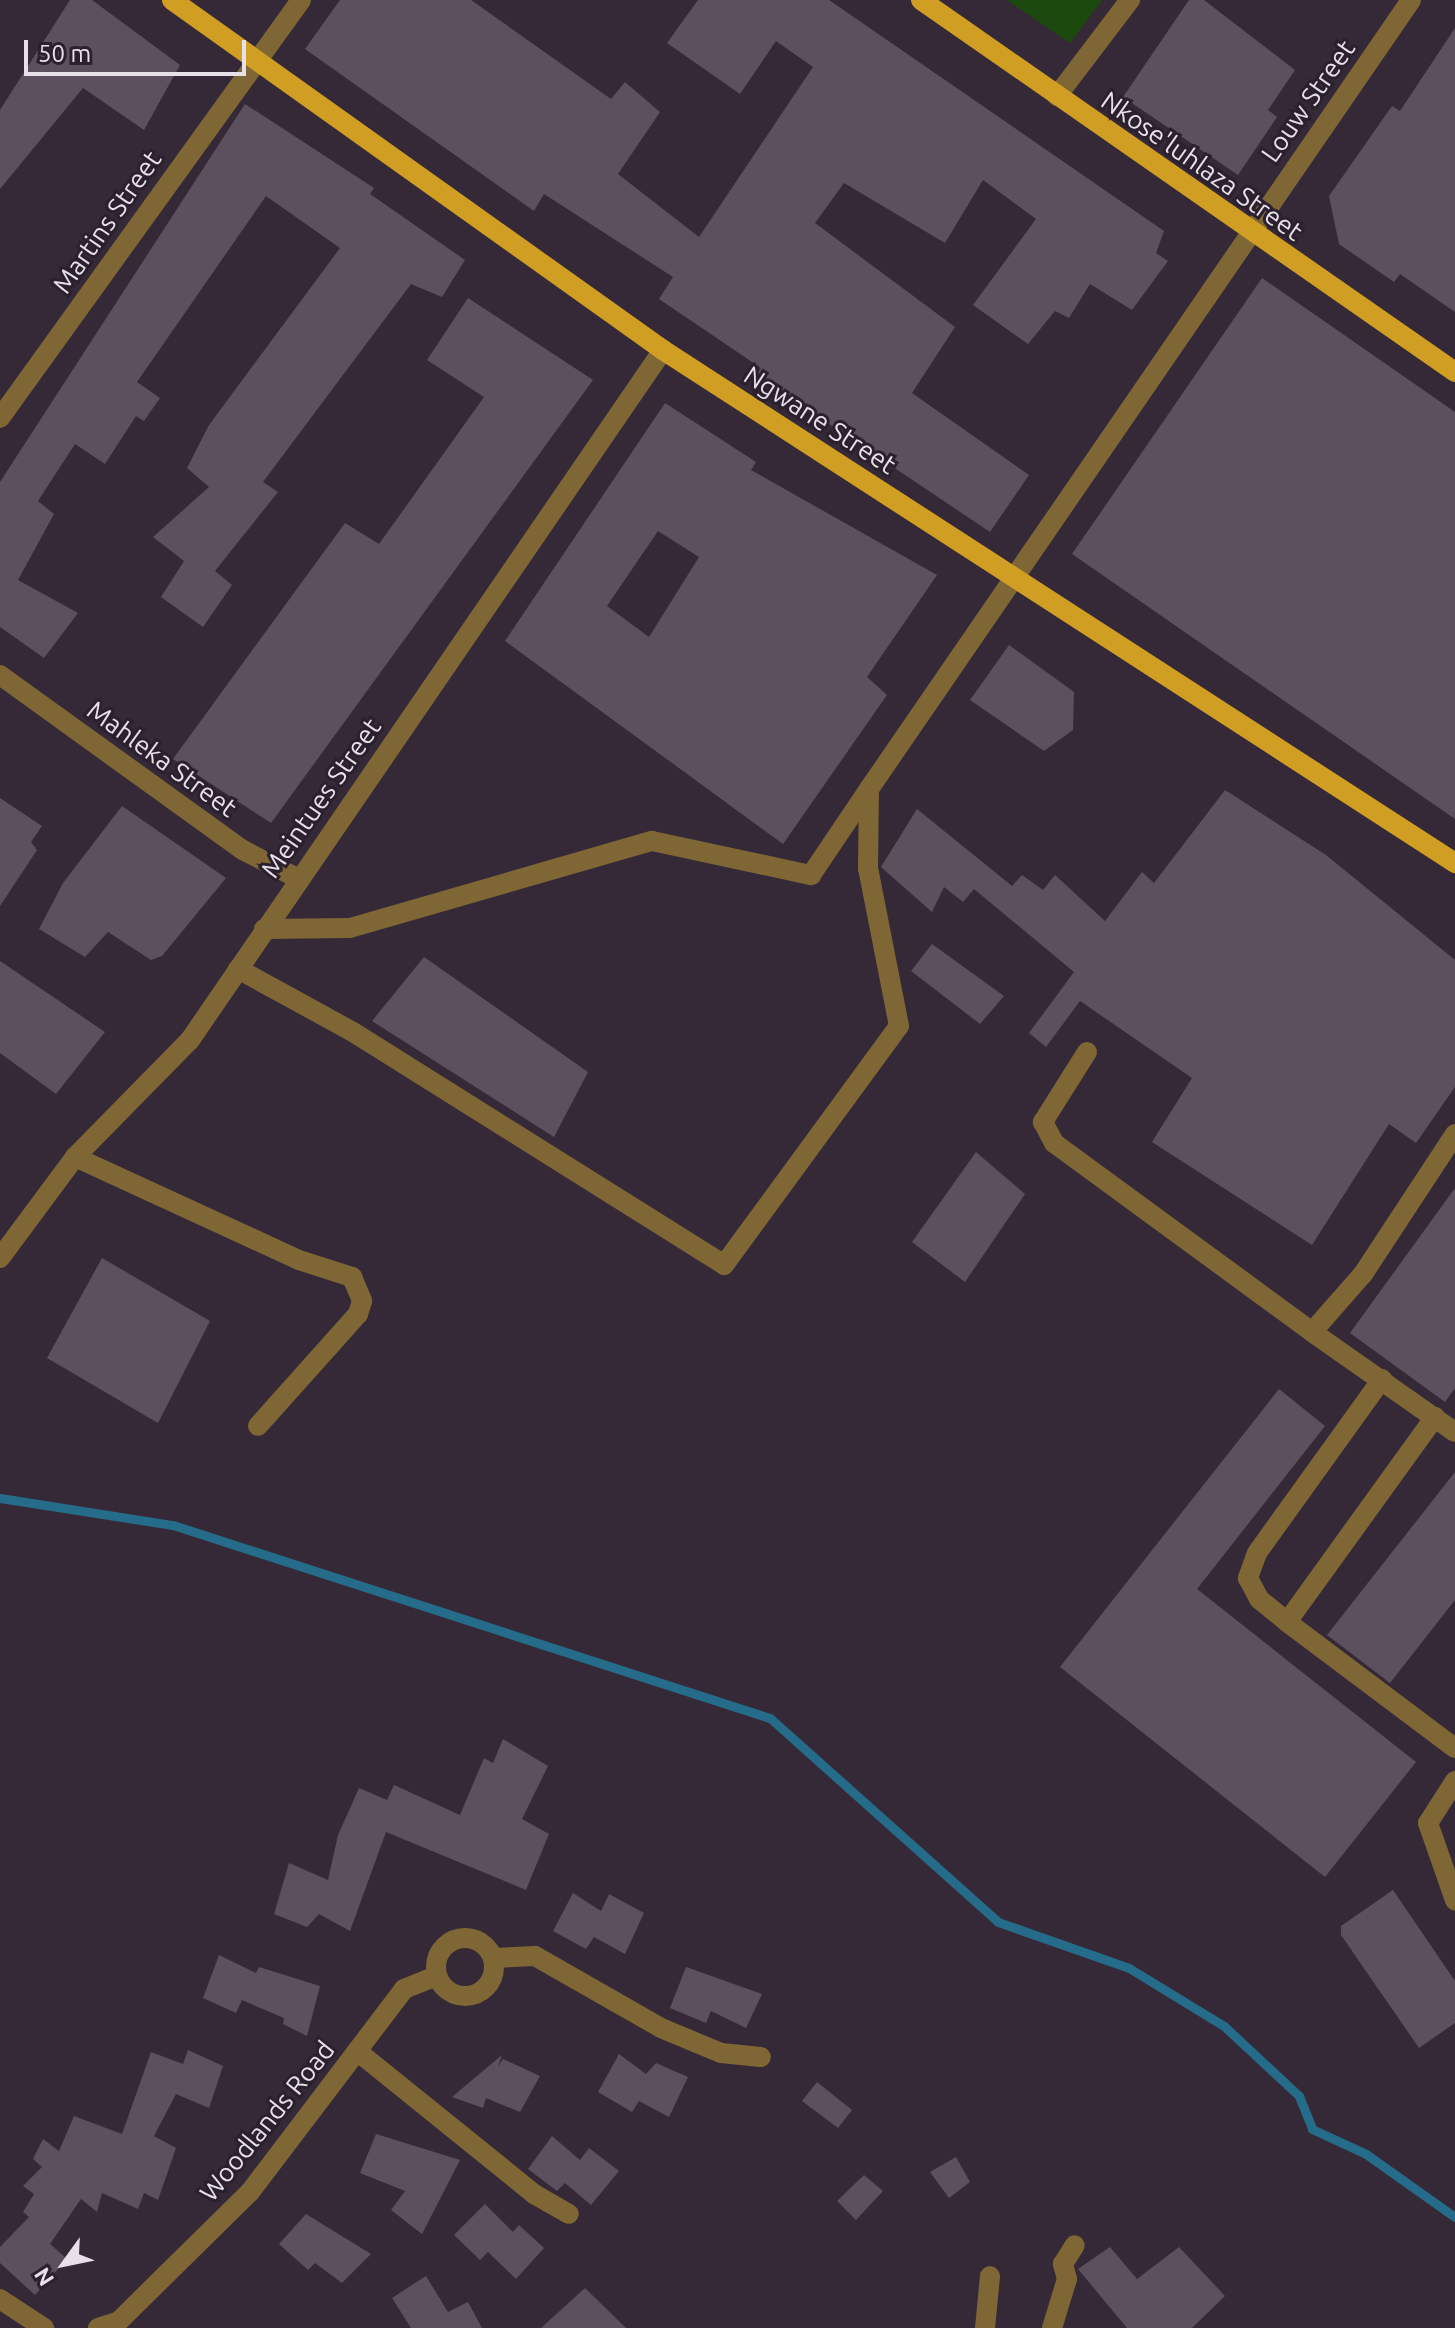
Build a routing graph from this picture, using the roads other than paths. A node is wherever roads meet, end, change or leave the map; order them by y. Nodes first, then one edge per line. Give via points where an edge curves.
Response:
1 (172, 0) edge
2 (301, 0) edge
3 (921, 0) edge
4 (1130, 0) edge
5 (1411, 0) edge
6 (256, 56) junction
7 (1057, 96) junction
8 (1248, 232) junction
9 (663, 350) junction
10 (1455, 372) edge
11 (0, 418) edge
12 (1012, 574) junction
13 (0, 675) edge
14 (869, 789) junction
15 (1455, 863) edge
16 (297, 878) junction
17 (264, 929) junction
18 (238, 969) junction
19 (1087, 1052) dead end
20 (1455, 1134) edge
21 (75, 1157) junction
22 (4, 1247) edge
23 (1312, 1332) junction
24 (1382, 1379) junction
25 (1435, 1417) junction
26 (258, 1426) dead end
27 (1455, 1432) edge
28 (1287, 1622) junction
29 (1455, 1748) edge
30 (1455, 1781) edge
31 (1455, 1900) edge
32 (493, 1958) junction
33 (437, 1976) junction
34 (357, 2051) junction
35 (761, 2057) dead end
36 (569, 2214) dead end
37 (1075, 2245) dead end
38 (990, 2276) dead end
39 (0, 2299) edge
40 (44, 2328) edge
41 (98, 2328) edge
42 (985, 2328) edge
43 (1052, 2328) edge

1 - 6 main road, Ngwane Street
2 - 6 street, Martins Street
3 - 7 main road, Nkose'luhlaza Street
4 - 7 street
5 - 8 street, Louw Street
6 - 9 main road, Ngwane Street
6 - 11 street, Martins Street
7 - 8 main road, Nkose'luhlaza Street
8 - 10 main road, Nkose'luhlaza Street
8 - 12 street, Louw Street
9 - 12 main road, Ngwane Street
9 - 16 street, Meintues Street
12 - 14 street, Louw Street
12 - 15 main road, Ngwane Street
13 - 16 street, Mahleka Street via 243,850
14 - 17 street, Louw Street via 811,875 652,841 350,928
14 - 18 street via 868,868 899,1026 724,1265 353,1032
16 - 17 street, Meintues Street
17 - 18 street, Meintues Street
18 - 21 street, Meintues Street via 190,1040
19 - 23 street via 1043,1122 1054,1143
20 - 23 street via 1363,1274
21 - 22 street, Meintues Street
21 - 26 street via 352,1277 362,1301 358,1314
23 - 24 street
24 - 25 street
24 - 28 street via 1257,1553 1248,1578 1259,1599
25 - 27 street
25 - 28 street
28 - 29 street
30 - 31 street via 1428,1823
32 - 33 street via 485,1945 456,1939 444,1947
32 - 33 street via 494,1973 474,1995 445,1989
32 - 35 street via 535,1956 661,2028 721,2053
33 - 34 street, Woodlands Road via 404,1989
34 - 36 street via 534,2194
34 - 41 street, Woodlands Road via 250,2192 119,2321
37 - 43 street via 1063,2264 1067,2279
38 - 42 street
39 - 40 street

